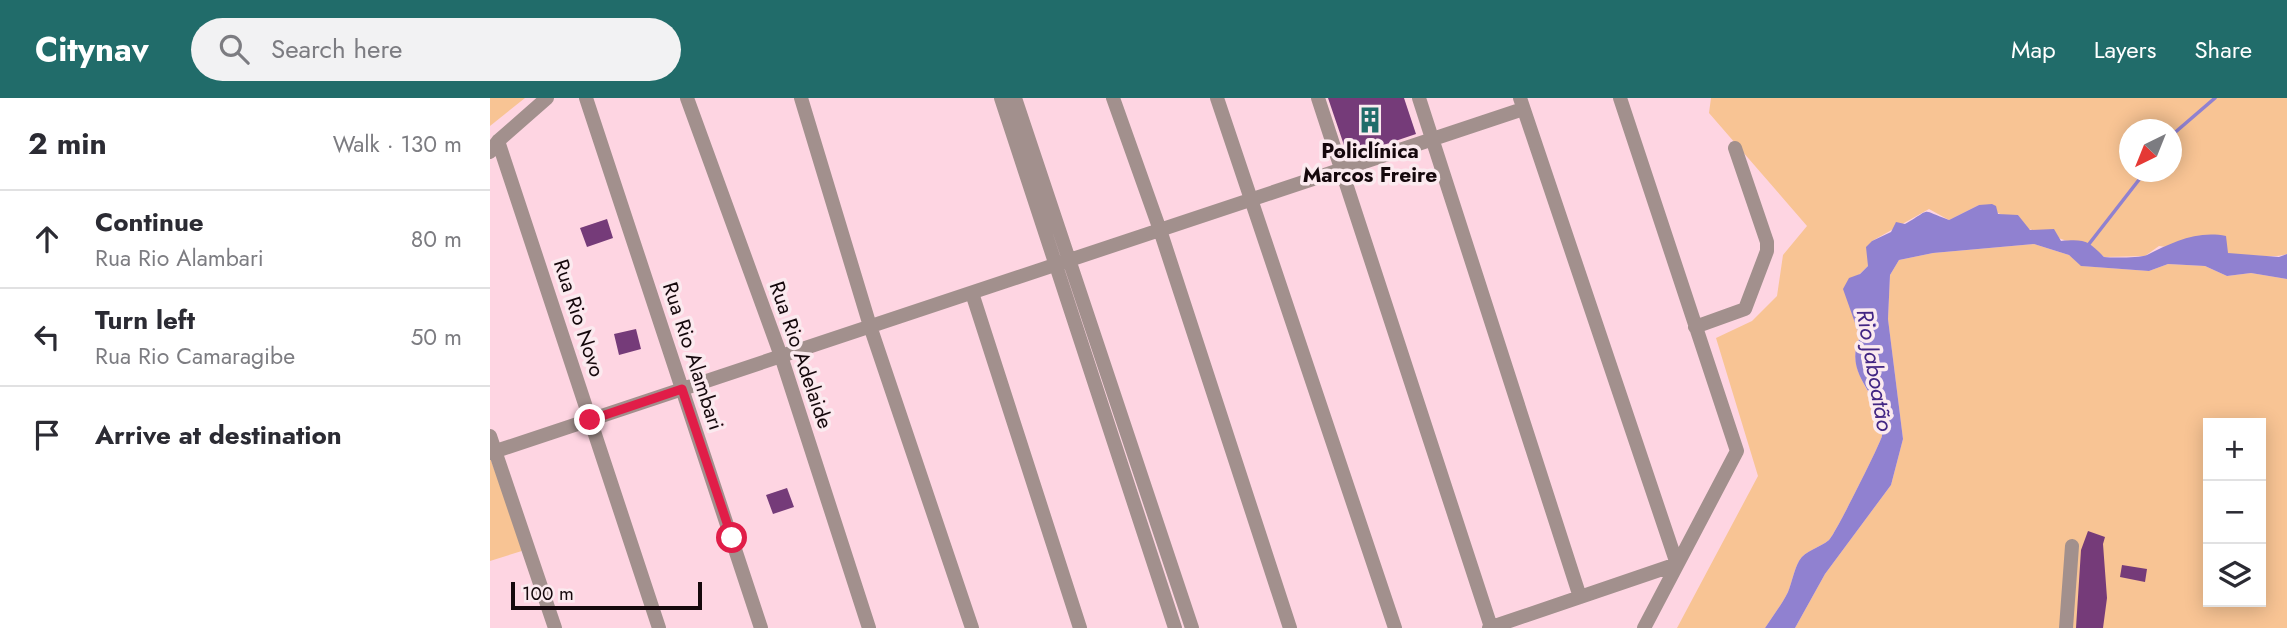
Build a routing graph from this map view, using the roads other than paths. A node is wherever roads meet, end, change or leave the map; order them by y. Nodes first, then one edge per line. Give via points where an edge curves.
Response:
1 (547, 98) edge
2 (586, 98) edge
3 (687, 98) edge
4 (801, 98) edge
5 (1001, 98) edge
6 (1015, 98) edge
7 (1113, 98) edge
8 (1217, 98) edge
9 (1318, 98) edge
10 (1419, 98) edge
11 (1620, 98) edge
12 (1521, 103) edge
13 (1433, 139) junction
14 (494, 147) edge
15 (1735, 148) dead end
16 (1341, 170) junction
17 (1251, 200) junction
18 (1160, 230) junction
19 (1061, 263) junction
20 (972, 293) junction
21 (870, 327) junction
22 (1695, 327) junction
23 (781, 356) junction
24 (682, 389) junction
25 (590, 420) junction
26 (490, 436) edge
27 (493, 453) edge
28 (2072, 546) dead end
29 (1677, 565) junction
30 (1580, 597) junction
31 (555, 628) edge
32 (659, 628) edge
33 (761, 628) edge
34 (869, 628) edge
35 (972, 628) edge
36 (1080, 628) edge
37 (1175, 628) edge
38 (1192, 628) edge
39 (1290, 628) edge
40 (1395, 628) edge
41 (1490, 628) edge
42 (1643, 628) edge
43 (2066, 628) edge

1 - 14 street
2 - 24 street, Rua Rio Alambari
3 - 23 street, Rua Rio Adelaide
4 - 21 street
5 - 19 street
6 - 19 street
7 - 18 street
8 - 17 street
9 - 16 street
10 - 13 street
11 - 22 street
12 - 13 street
12 - 29 street
13 - 16 street
13 - 30 street
14 - 25 street, Rua Rio Novo
15 - 22 street via 1767,251 1745,309
16 - 17 street
16 - 41 street
17 - 18 street
17 - 40 street
18 - 19 street
18 - 39 street
19 - 20 street
19 - 37 street
19 - 38 street
20 - 21 street
20 - 36 street
21 - 23 street
21 - 35 street
22 - 29 street via 1737,451
23 - 24 street
23 - 34 street, Rua Rio Adelaide
24 - 25 street
24 - 33 street, Rua Rio Alambari
25 - 27 street
25 - 32 street, Rua Rio Novo
26 - 27 street
27 - 31 street
28 - 43 street
29 - 30 street
29 - 42 street
30 - 41 street

